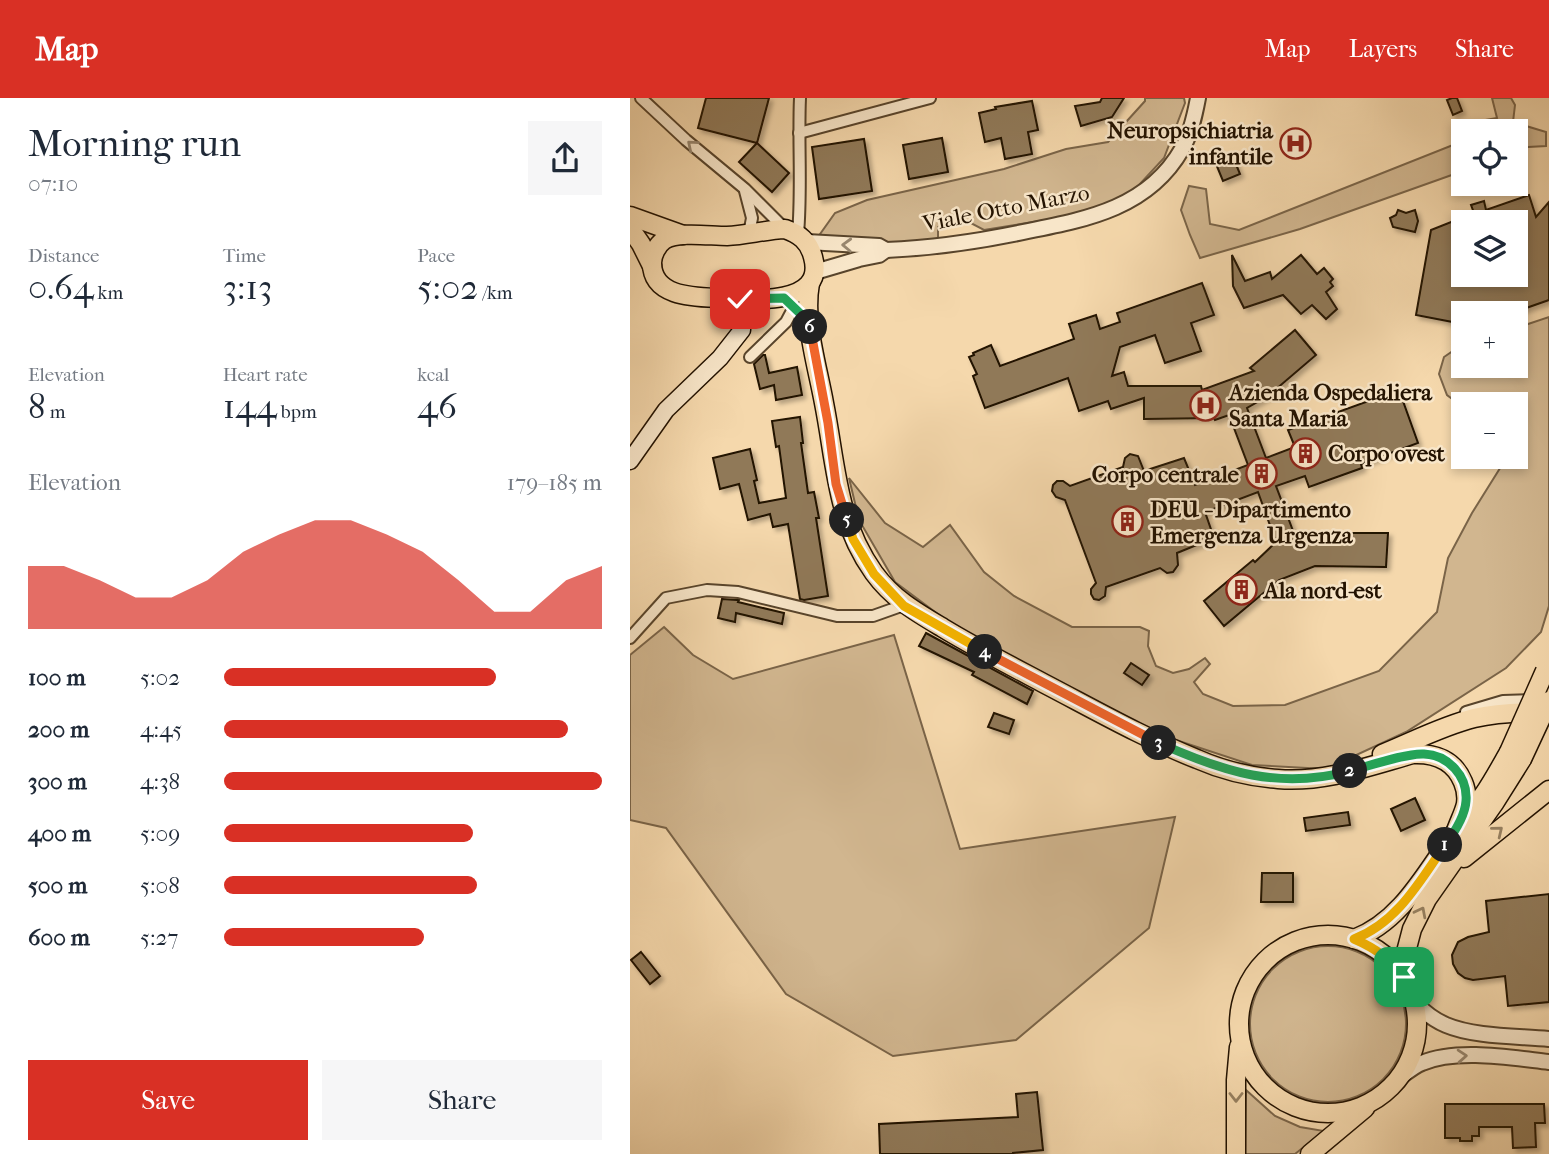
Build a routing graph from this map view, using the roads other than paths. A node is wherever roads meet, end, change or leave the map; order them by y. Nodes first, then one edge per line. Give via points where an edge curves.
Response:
1 (641, 98) edge
2 (800, 98) edge
3 (930, 98) edge
4 (1198, 98) edge
5 (799, 133) junction
6 (745, 189) junction
7 (630, 216) edge
8 (630, 228) edge
9 (683, 234) junction
10 (749, 234) junction
11 (796, 235) junction
12 (886, 250) junction
13 (652, 266) junction
14 (812, 277) junction
15 (740, 299) junction
16 (789, 302) junction
17 (809, 322) junction
18 (750, 357) dead end
19 (630, 461) edge
20 (904, 606) junction
21 (630, 638) edge
22 (1547, 666) edge
23 (1549, 700) edge
24 (1549, 712) edge
25 (1419, 737) junction
26 (1516, 755) junction
27 (1280, 779) junction
28 (1549, 790) edge
29 (1456, 831) junction
30 (1448, 872) junction
31 (1354, 939) junction
32 (1404, 977) junction
33 (1415, 1003) junction
34 (1549, 1039) edge
35 (1240, 1040) junction
36 (1549, 1062) edge
37 (1399, 1078) junction
38 (1376, 1099) junction
39 (1236, 1154) edge
40 (1310, 1154) edge

6 -> 1 street
2 - 5 street
3 - 5 street
4 - 12 street, Viale Otto Marzo via 1183,148 1153,184 1121,206 1007,236
5 - 11 street
6 - 10 street via 752,218
6 - 11 street
7 - 9 main road
8 - 13 main road
9 - 10 main road
9 - 13 main road via 663,240 652,254
10 - 11 main road
12 -> 11 street, Viale Otto Marzo
11 - 14 main road via 814,260
12 - 14 street, Viale Otto Marzo
13 - 15 main road via 657,281 667,290
14 - 16 main road
14 - 17 main road
15 - 16 main road
15 - 19 main road via 742,330 666,410
16 - 17 main road
16 - 18 street via 786,322
17 - 20 main road via 836,484 853,539 874,574
20 - 21 street via 873,616 837,616 738,592 707,590 666,598
20 - 27 main road via 1152,740 1231,771
22 - 26 main road, bridge
23 - 25 street via 1503,701 1470,710
23 - 26 main road, bridge
24 - 25 main road via 1472,718
25 - 27 main road via 1383,753
26 - 29 main road
26 - 30 main road via 1495,803
27 - 29 main road via 1318,778 1413,754 1438,757 1451,764 1465,788 1466,803
30 -> 28 main road
29 - 31 main road via 1389,919
32 -> 30 main road via 1412,929
31 - 32 main road via 1390,960
31 - 35 main road via 1307,938 1264,962 1241,1005
32 - 33 main road
33 - 34 street via 1429,1016 1462,1030
33 - 37 main road via 1412,1055
35 - 38 main road via 1250,1067 1268,1090 1292,1106 1320,1113 1349,1111
35 -> 39 main road
37 -> 36 street via 1422,1063 1446,1057 1483,1055
37 - 38 main road
38 - 40 main road

